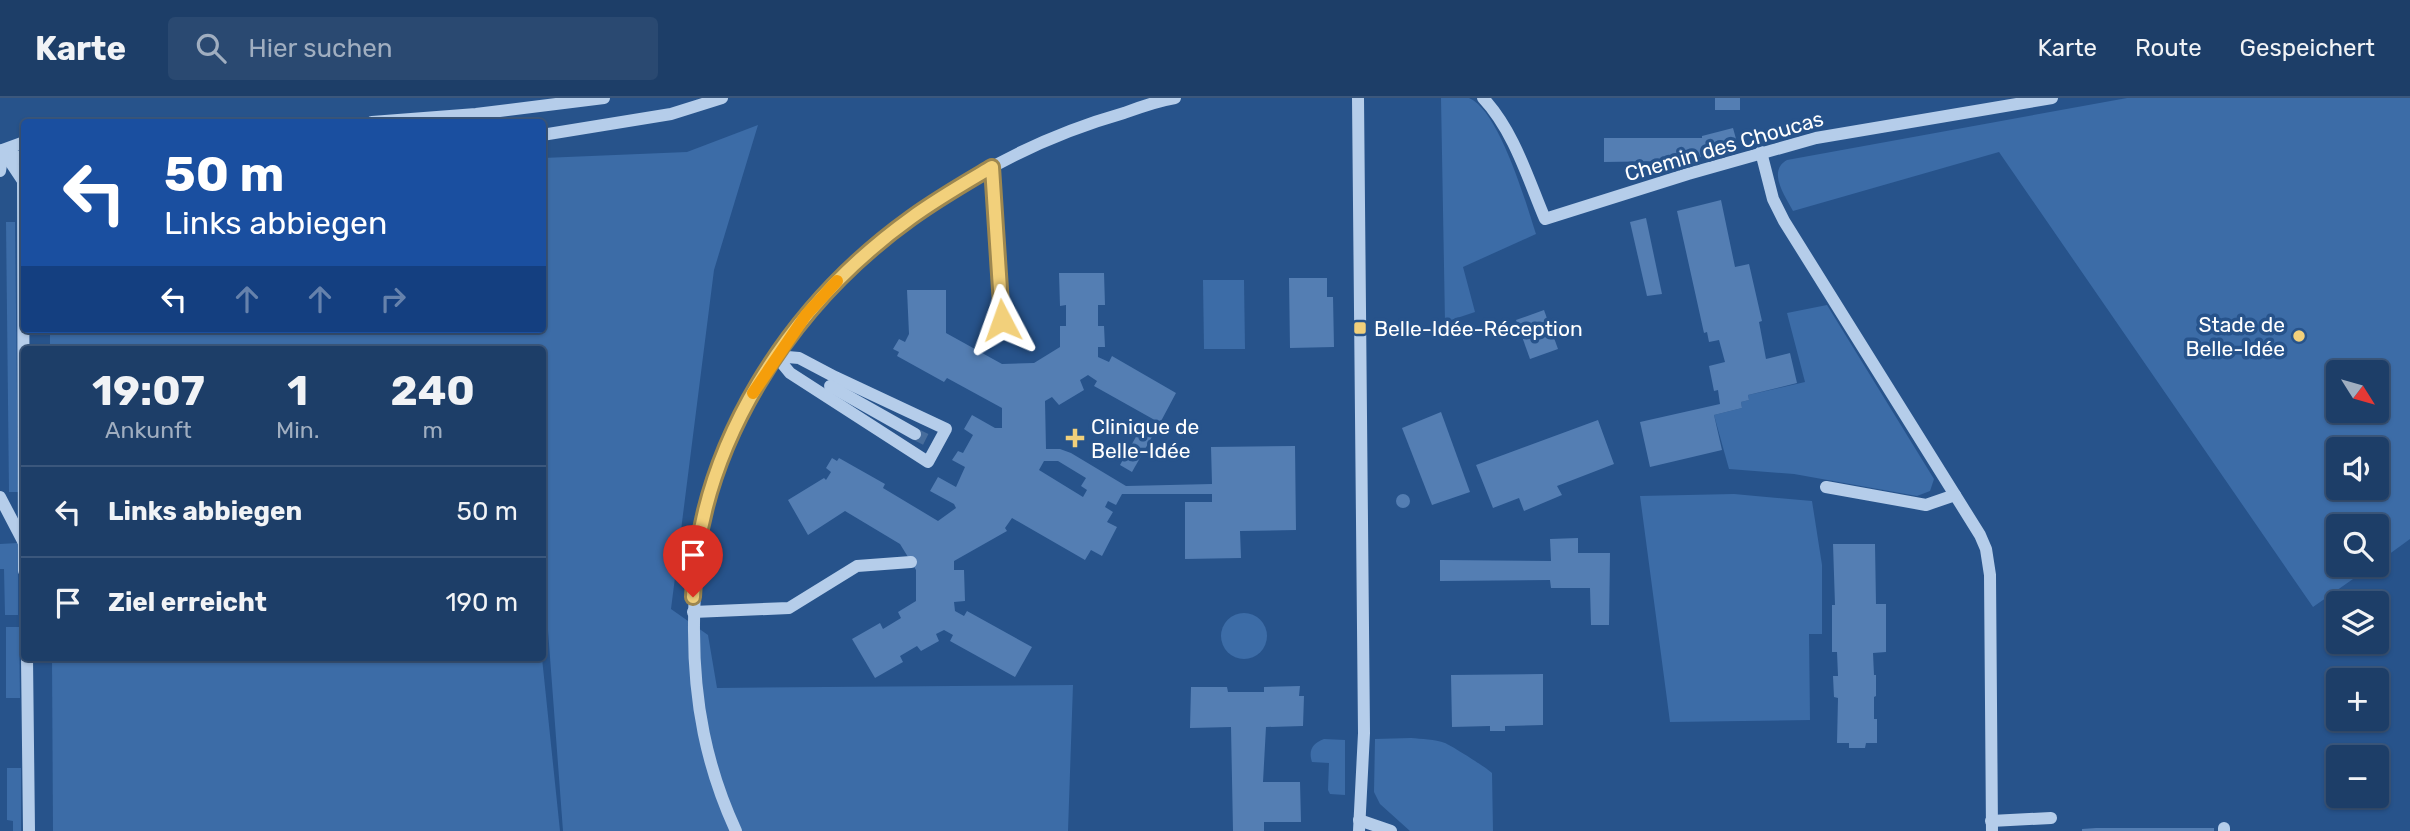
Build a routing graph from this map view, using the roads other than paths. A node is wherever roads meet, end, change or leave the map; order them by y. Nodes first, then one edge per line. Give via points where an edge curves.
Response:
1 (604, 98) edge
2 (722, 98) edge
3 (1175, 98) edge
4 (1357, 98) edge
5 (1483, 98) edge
6 (2052, 98) edge
7 (411, 119) edge
8 (546, 134) edge
9 (21, 143) edge
10 (1, 151) edge
11 (1761, 152) junction
12 (21, 159) edge
13 (992, 167) junction
14 (0, 171) edge
15 (21, 178) edge
16 (1002, 320) dead end
17 (776, 356) junction
18 (830, 386) junction
19 (915, 434) tunnel mouth
20 (1826, 487) dead end
21 (1955, 495) junction
22 (0, 497) edge
23 (7, 525) edge
24 (21, 540) edge
25 (911, 562) dead end
26 (693, 612) junction
27 (27, 661) edge
28 (2051, 818) dead end
29 (1359, 825) edge
30 (1992, 826) edge
31 (29, 831) edge
32 (736, 831) edge
33 (1391, 831) edge

1 - 7 street
2 - 8 street via 671,114
3 - 13 street via 1073,128
4 - 29 street via 1364,733
5 - 11 street, Chemin des Choucas via 1513,144 1545,219
6 - 11 street, Chemin des Choucas via 1816,138
9 - 10 street
10 - 12 street
10 - 14 street
10 - 15 street
11 - 21 street via 1784,221
13 - 16 street
13 - 17 street via 909,219 874,248 806,315
17 - 18 street via 790,373
17 - 18 street via 799,358
17 - 26 street via 732,433 712,488 700,539
18 - 18 street via 928,462 946,429
18 - 19 street
20 - 21 street via 1926,505
21 - 30 street via 1980,535 1988,561
22 - 23 street
23 - 24 street
25 - 26 street via 857,566 789,608
26 - 32 street via 698,704 713,771
27 - 31 street
28 - 30 street
29 - 33 street

